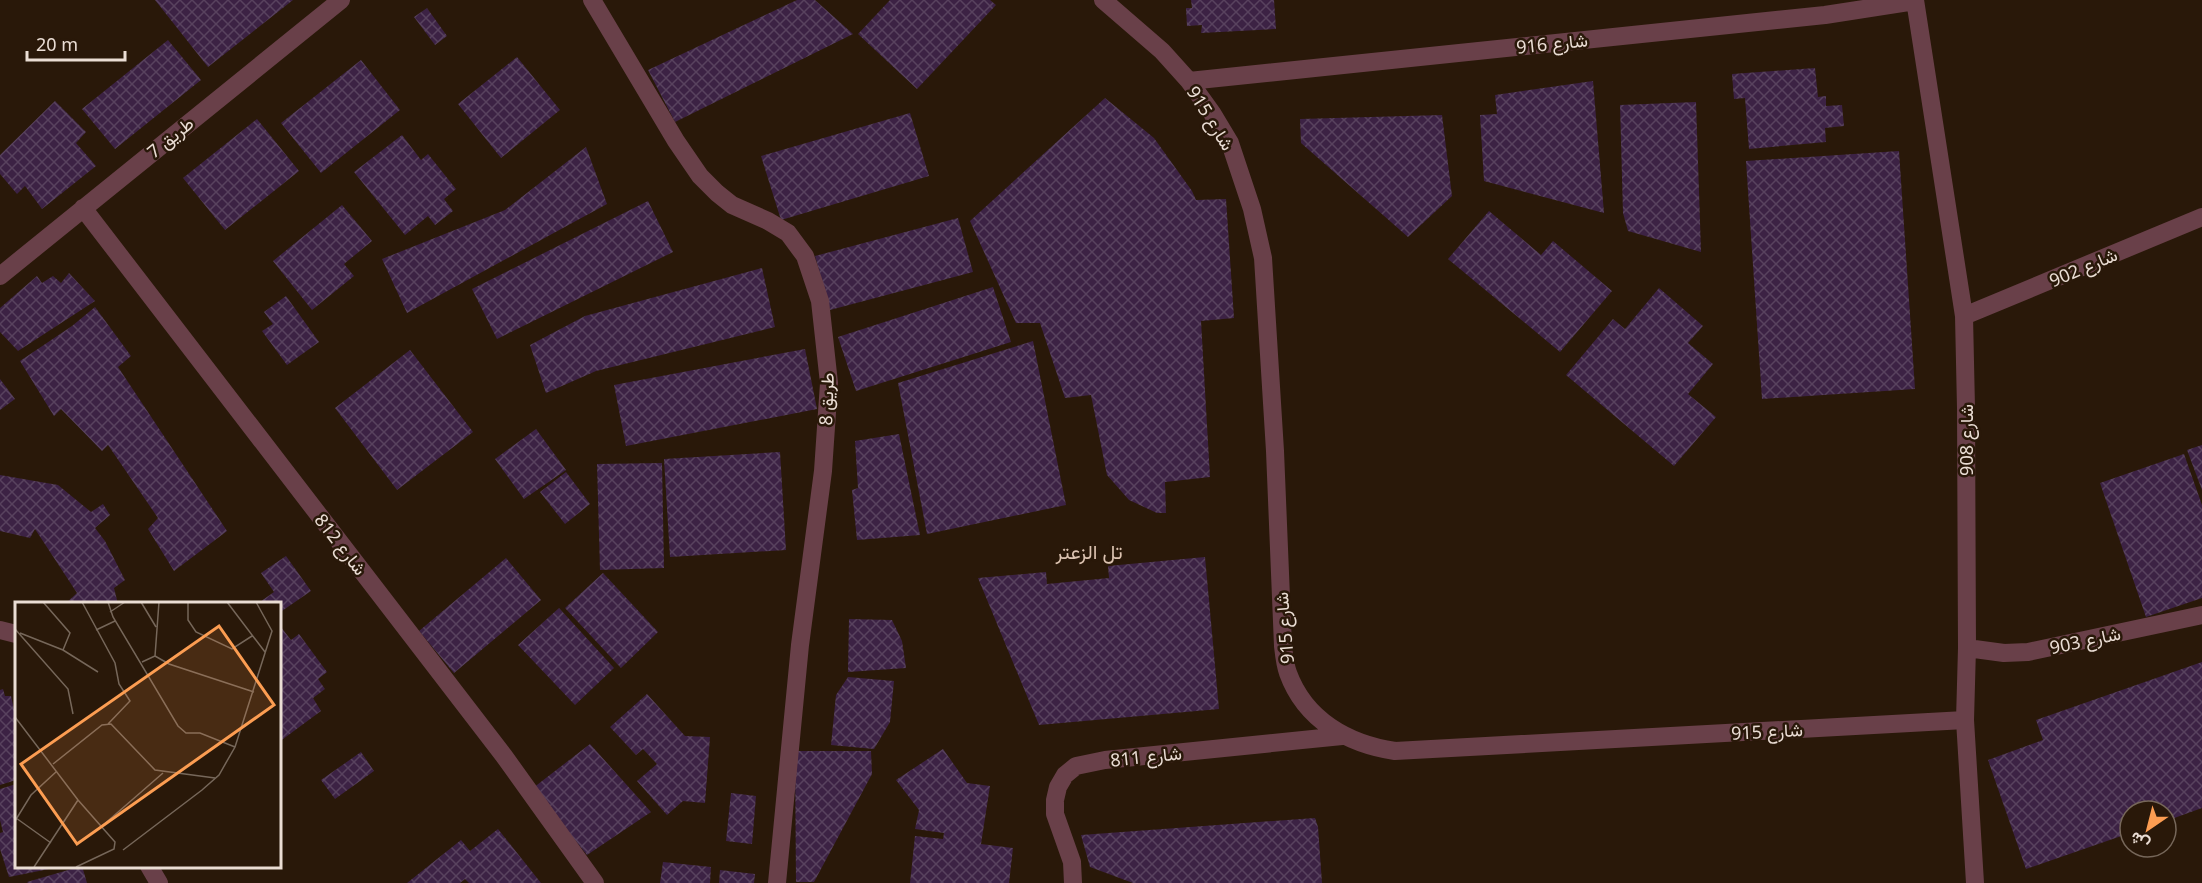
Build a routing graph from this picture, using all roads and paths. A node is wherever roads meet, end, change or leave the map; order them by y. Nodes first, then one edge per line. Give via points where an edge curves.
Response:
1 (341, 0) edge
2 (592, 0) edge
3 (1103, 0) edge
4 (1915, 0) edge
5 (1189, 81) junction
6 (82, 208) junction
7 (2202, 218) edge
8 (0, 276) edge
9 (1964, 316) junction
10 (2202, 615) edge
11 (0, 630) edge
12 (15, 634) edge
13 (1967, 648) junction
14 (1965, 720) junction
15 (1342, 736) junction
16 (150, 868) edge
17 (159, 883) edge
18 (595, 883) edge
19 (777, 883) edge
20 (1073, 883) edge
21 (1975, 883) edge

1 - 6 street, 7 طريق
2 - 19 street, طريق 8 via 700,176 732,205 788,233 805,256 820,302 829,383 823,471 800,645
3 - 5 street, شارع 915 via 1162,51
4 - 5 street, شارع 916 via 1825,15
4 - 9 street, شارع 908
5 - 15 street, شارع 915 via 1230,143 1263,258 1287,672 1299,696 1320,720
6 - 8 street, 7 طريق
6 - 18 street, شارع 812 via 504,756
7 - 9 street, شارع 902
9 - 13 street, شارع 908
10 - 13 street, شارع 903 via 2028,652
11 - 12 street
13 - 14 street, شارع 908
14 - 15 street, شارع 915 via 1395,752 1371,748
14 - 21 street, شارع 908
15 - 20 street, شارع 811 via 1076,766 1065,775 1055,800 1055,814 1072,862
16 - 17 street

